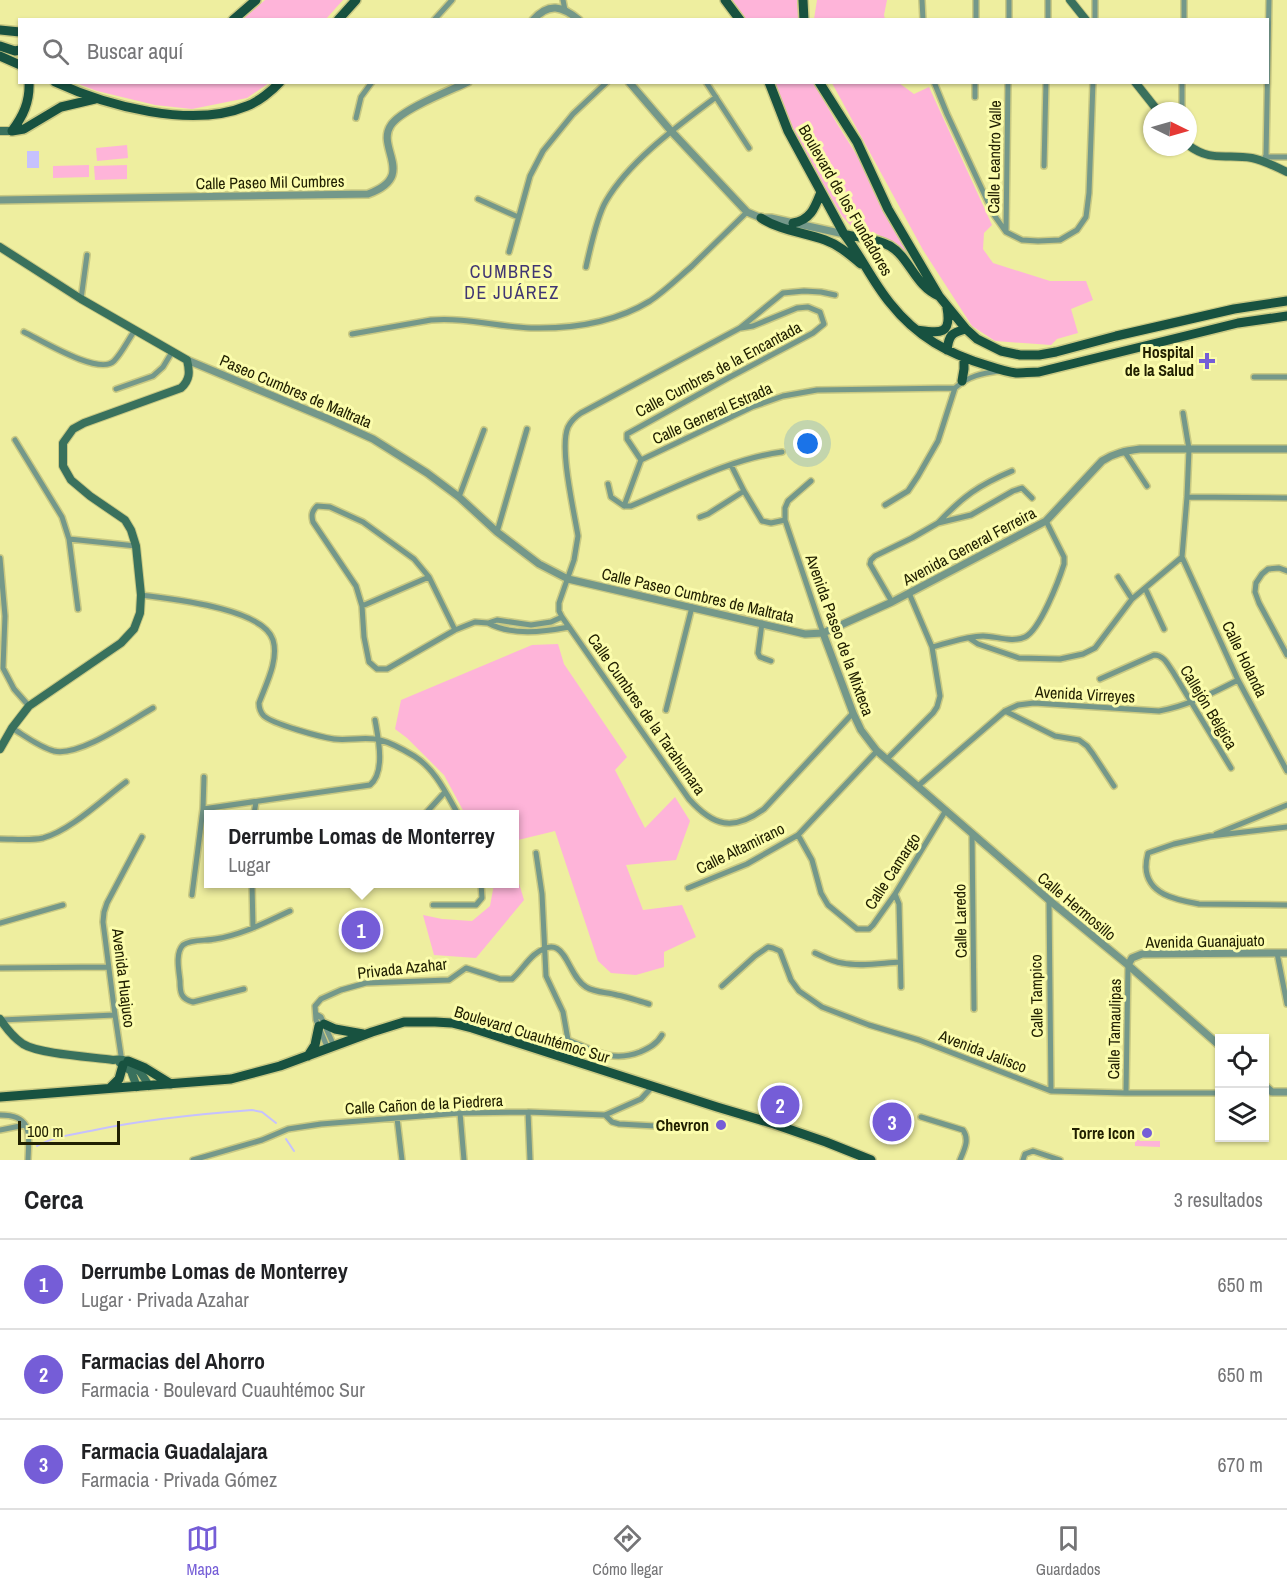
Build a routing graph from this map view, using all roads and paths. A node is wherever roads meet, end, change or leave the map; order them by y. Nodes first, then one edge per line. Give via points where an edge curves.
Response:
1 (256, 0) edge
2 (356, 0) edge
3 (452, 0) edge
4 (549, 0) edge
5 (563, 0) edge
6 (724, 0) edge
7 (804, 0) edge
8 (922, 0) edge
9 (976, 0) edge
10 (1009, 0) edge
11 (1048, 0) edge
12 (1070, 0) edge
13 (1095, 0) edge
14 (1184, 0) edge
15 (1269, 0) edge
16 (249, 4) edge
17 (550, 8) junction
18 (565, 10) junction
19 (235, 18) edge
20 (340, 18) edge
21 (436, 18) edge
22 (535, 18) edge
23 (576, 18) edge
24 (738, 18) edge
25 (804, 18) edge
26 (923, 18) edge
27 (975, 18) edge
28 (1009, 18) edge
29 (1048, 18) edge
30 (1084, 18) edge
31 (1095, 18) edge
32 (1184, 18) edge
33 (1269, 18) edge
34 (0, 30) edge
35 (18, 32) edge
36 (0, 46) edge
37 (18, 50) edge
38 (0, 56) edge
39 (18, 64) edge
40 (29, 84) edge
41 (60, 84) edge
42 (277, 84) edge
43 (371, 84) edge
44 (464, 84) edge
45 (605, 84) edge
46 (631, 84) edge
47 (707, 84) edge
48 (770, 84) edge
49 (820, 84) edge
50 (935, 84) edge
51 (975, 84) edge
52 (1008, 84) edge
53 (1046, 84) edge
54 (1093, 84) edge
55 (1138, 84) edge
56 (1182, 84) edge
57 (1267, 84) edge
58 (716, 97) junction
59 (975, 97) dead end
60 (96, 99) junction
61 (1151, 102) edge
62 (1182, 102) edge
63 (356, 118) dead end
64 (12, 130) junction
65 (0, 131) edge
66 (671, 131) junction
67 (749, 148) dead end
68 (1197, 152) edge
69 (1266, 156) junction
70 (1287, 157) edge
71 (1252, 158) junction
72 (1044, 166) dead end
73 (1287, 172) edge
74 (821, 192) junction
75 (478, 199) dead end
76 (0, 200) edge
77 (747, 212) junction
78 (518, 217) junction
79 (761, 218) junction
80 (793, 223) junction
81 (1006, 232) junction
82 (844, 234) junction
83 (0, 247) edge
84 (509, 252) dead end
85 (87, 255) dead end
86 (586, 267) dead end
87 (869, 271) junction
88 (835, 295) dead end
89 (939, 296) junction
90 (81, 299) junction
91 (1287, 301) edge
92 (946, 305) junction
93 (1287, 316) edge
94 (740, 328) junction
95 (966, 329) junction
96 (135, 330) junction
97 (917, 330) junction
98 (24, 332) dead end
99 (352, 334) dead end
100 (947, 350) junction
101 (172, 352) junction
102 (964, 358) junction
103 (187, 360) junction
104 (1003, 370) junction
105 (1254, 377) dead end
106 (1287, 377) edge
107 (958, 385) junction
108 (116, 389) dead end
109 (1183, 413) dead end
110 (527, 429) dead end
111 (484, 430) dead end
112 (15, 440) dead end
113 (1189, 449) junction
114 (1287, 449) edge
115 (1124, 451) junction
116 (782, 452) dead end
117 (641, 460) junction
118 (731, 465) junction
119 (1012, 471) dead end
120 (811, 481) dead end
121 (608, 483) dead end
122 (1147, 486) dead end
123 (744, 491) junction
124 (459, 497) junction
125 (1187, 497) junction
126 (1032, 498) dead end
127 (1287, 498) edge
128 (885, 505) dead end
129 (625, 506) junction
130 (700, 517) dead end
131 (785, 520) junction
132 (1046, 521) junction
133 (938, 523) junction
134 (497, 532) junction
135 (69, 539) junction
136 (136, 546) junction
137 (1182, 557) junction
138 (0, 558) edge
139 (1287, 571) edge
140 (429, 577) junction
141 (1118, 577) dead end
142 (568, 579) junction
143 (1145, 588) junction
144 (909, 593) junction
145 (141, 595) junction
146 (1132, 600) junction
147 (892, 602) junction
148 (362, 606) junction
149 (692, 607) junction
150 (78, 609) dead end
151 (562, 617) junction
152 (488, 623) junction
153 (762, 623) junction
154 (569, 627) junction
155 (1164, 629) dead end
156 (454, 630) junction
157 (823, 633) junction
158 (969, 638) junction
159 (932, 647) junction
160 (1287, 656) edge
161 (771, 661) dead end
162 (1100, 679) dead end
163 (1238, 680) junction
164 (1191, 701) junction
165 (29, 706) junction
166 (153, 708) dead end
167 (666, 710) dead end
168 (1005, 711) junction
169 (853, 713) junction
170 (375, 720) dead end
171 (12, 728) junction
172 (379, 739) junction
173 (0, 749) edge
174 (877, 752) junction
175 (886, 760) junction
176 (1231, 768) dead end
177 (1287, 771) edge
178 (204, 777) dead end
179 (126, 782) dead end
180 (918, 786) junction
181 (1114, 786) dead end
182 (445, 792) junction
183 (256, 801) junction
184 (1287, 805) edge
185 (203, 809) junction
186 (255, 810) edge
187 (428, 810) edge
188 (456, 810) edge
189 (946, 810) junction
190 (1287, 827) edge
191 (972, 833) junction
192 (798, 835) junction
193 (1210, 836) junction
194 (142, 837) dead end
195 (0, 839) edge
196 (536, 853) dead end
197 (252, 888) edge
198 (482, 888) edge
199 (688, 888) dead end
200 (895, 894) junction
201 (192, 895) dead end
202 (1049, 900) junction
203 (63, 905) dead end
204 (1287, 905) edge
205 (433, 906) dead end
206 (290, 911) dead end
207 (0, 923) edge
208 (253, 928) junction
209 (544, 948) junction
210 (815, 953) dead end
211 (1277, 953) junction
212 (1287, 953) edge
213 (900, 962) junction
214 (1128, 966) junction
215 (109, 967) junction
216 (0, 968) edge
217 (722, 986) dead end
218 (901, 987) dead end
219 (244, 989) dead end
220 (649, 1004) dead end
221 (1287, 1004) edge
222 (974, 1009) dead end
223 (115, 1016) junction
224 (0, 1020) edge
225 (321, 1025) junction
226 (366, 1034) junction
227 (662, 1035) dead end
228 (568, 1040) junction
229 (1215, 1042) edge
230 (331, 1048) junction
231 (308, 1056) junction
232 (565, 1058) junction
233 (124, 1061) junction
234 (171, 1084) junction
235 (149, 1086) junction
236 (136, 1087) junction
237 (652, 1087) junction
238 (110, 1088) junction
239 (1051, 1091) junction
240 (1215, 1092) edge
241 (1269, 1092) edge
242 (1287, 1092) edge
243 (1126, 1094) junction
244 (0, 1097) edge
245 (528, 1112) junction
246 (460, 1113) junction
247 (0, 1115) edge
248 (605, 1116) junction
249 (921, 1117) dead end
250 (397, 1118) junction
251 (25, 1125) junction
252 (674, 1127) dead end
253 (0, 1130) edge
254 (464, 1158) edge
255 (531, 1158) edge
256 (202, 1159) edge
257 (867, 1159) edge
258 (28, 1160) edge
259 (193, 1160) edge
260 (402, 1160) edge
261 (960, 1160) edge
262 (1023, 1160) edge
263 (1060, 1160) edge

1 - 16 main road
2 - 20 main road
3 - 21 street
4 - 17 street
5 - 18 street
6 - 24 main road
7 - 25 main road
8 - 26 street
9 - 27 street
10 - 28 street
11 - 29 street
12 - 30 main road
13 - 31 street
14 - 32 street
15 - 33 street
16 - 19 main road
17 - 18 street
17 - 22 street
18 - 23 street
34 - 35 main road
36 - 37 main road
38 - 39 main road
40 - 64 main road via 28,103
41 - 60 main road
42 - 60 main road via 248,106 190,116
43 - 63 street via 361,97
44 - 76 street, Calle Paseo Mil Cumbres via 404,113 390,126 387,137 394,163 392,175 387,184 368,194
45 - 78 street via 573,114 543,151 530,176
46 - 66 street
47 - 58 street
48 - 74 main road, Boulevard de los Fundadores via 788,131
49 - 89 main road, Boulevard de los Fundadores via 857,142 888,209
50 - 81 street via 994,215
51 - 59 street
52 - 81 street, Calle Leandro Valle
53 - 72 street
54 - 81 street via 1086,217 1077,230 1060,240 1022,240
55 - 61 main road
56 - 62 street
57 - 69 street
58 - 66 street
58 - 67 street
60 - 64 main road via 61,107 24,129
64 - 65 main road
66 - 77 street
66 - 86 street via 627,172 605,203
68 - 71 main road via 1213,157
69 - 70 street
69 - 71 street
71 - 73 main road
74 - 80 main road via 807,218
74 - 82 main road, Boulevard de los Fundadores
75 - 78 street
77 - 79 street
77 - 99 street via 670,286 649,301 594,324 528,328 445,319
78 - 84 street
79 - 80 street
79 - 87 main road via 825,239
80 - 82 street
82 - 87 main road, Boulevard de los Fundadores
82 - 89 main road via 890,246 930,292
83 - 90 main road, Paseo Cumbres de Maltrata
85 - 90 street
87 - 97 main road, Boulevard de los Fundadores via 891,305
88 - 94 street, Calle Cumbres de la Encantada via 783,293
89 - 92 main road, Boulevard de los Fundadores
90 - 96 main road, Paseo Cumbres de Maltrata
91 - 95 main road, Boulevard de los Fundadores via 1234,309 1039,355 1001,351
92 - 95 main road, Boulevard de los Fundadores
92 - 97 main road via 949,320 945,329
93 - 104 main road, Boulevard de los Fundadores via 1238,323 1039,372
94 - 117 street, Calle Cumbres de la Encantada via 808,307 820,312 824,324 627,434
94 - 142 street, Calle Cumbres de la Encantada via 573,419 565,440 565,455 578,536
95 - 100 main road via 952,334
96 - 98 street via 108,365 85,362
96 - 101 main road, Paseo Cumbres de Maltrata
97 - 100 main road, Boulevard de los Fundadores
100 - 102 main road, Boulevard de los Fundadores
101 - 103 main road, Paseo Cumbres de Maltrata
101 - 108 street via 153,376
102 - 104 main road, Boulevard de los Fundadores
102 - 107 main road
103 - 124 street, Paseo Cumbres de Maltrata via 373,439
103 - 136 main road via 190,372 181,388 84,423 73,429 63,443 63,466 71,480 125,520
104 - 107 street, Calle General Estrada
105 - 106 street
107 - 117 street, Calle General Estrada via 817,390 783,396
107 - 128 street via 938,441 918,476 908,491
109 - 113 street
110 - 134 street
111 - 124 street
112 - 135 street via 62,518
113 - 114 street, Avenida General Ferreira
113 - 115 street, Avenida General Ferreira
113 - 125 street
115 - 122 street
115 - 132 street, Avenida General Ferreira via 1102,461
116 - 118 street
117 - 129 street, Calle General Estrada
118 - 123 street
118 - 129 street
119 - 133 street via 971,492
120 - 131 street via 788,501
121 - 129 street via 611,497
123 - 130 street
123 - 131 street via 762,521
124 - 134 street, Paseo Cumbres de Maltrata
125 - 127 street
125 - 137 street
126 - 133 street via 1022,488 971,515
131 - 157 street, Avenida Paseo de la Mixteca
132 - 144 street, Avenida General Ferreira
132 - 158 street via 1064,564 1041,619 1028,636 1015,640
133 - 147 street via 871,560
134 - 142 street, Paseo Cumbres de Maltrata via 539,564
135 - 136 street
135 - 150 street
136 - 145 main road
137 - 143 street
137 - 163 street, Calle Holanda
138 - 165 street via 5,616 3,668
139 - 160 street via 1268,569 1256,583 1255,592
140 - 148 street
140 - 148 street via 414,559 363,522 330,507 317,506 313,522 356,586
140 - 156 street
141 - 146 street
142 - 149 street, Calle Paseo Cumbres de Maltrata
142 - 151 street via 558,603
143 - 146 street
143 - 155 street
144 - 147 street, Avenida General Ferreira
144 - 159 street
145 - 165 main road via 134,629 121,643
145 - 172 street via 228,611 265,627 274,647 259,703 265,717 335,739
146 - 158 street via 1095,648 1083,654 1060,659 1019,658
147 - 157 street, Avenida General Ferreira
148 - 156 street via 369,662 377,669 387,669
149 - 153 street, Calle Paseo Cumbres de Maltrata
149 - 167 street
151 - 152 street via 531,625 497,620
151 - 154 street, Calle Cumbres de la Tarahumara
152 - 154 street via 532,632
152 - 156 street via 475,622
153 - 157 street, Calle Paseo Cumbres de Maltrata via 805,634
153 - 161 street via 758,653
154 - 169 street, Calle Cumbres de la Tarahumara via 689,799 701,812 726,824 755,816 778,796
157 - 169 street, Avenida Paseo de la Mixteca
158 - 159 street
159 - 175 street via 940,696 937,707
162 - 164 street, Callejón Bélgica via 1159,655
163 - 164 street, Avenida Virreyes
163 - 177 street, Calle Holanda
164 - 168 street, Avenida Virreyes via 1159,711 1034,703
164 - 176 street, Callejón Bélgica
165 - 171 main road
166 - 171 street via 90,744 65,752 45,747
168 - 180 street, Avenida Virreyes
168 - 181 street via 1055,736 1079,740
169 - 174 street, Avenida Paseo de la Mixteca
170 - 172 street
171 - 173 main road
172 - 182 street via 430,769
172 - 183 street via 380,764 374,782
174 - 175 street, Avenida Paseo de la Mixteca
174 - 192 street, Calle Altamirano
175 - 180 street, Avenida Paseo de la Mixteca
178 - 185 street
179 - 195 street via 56,833 41,838
180 - 189 street, Calle Hermosillo
182 - 187 street
182 - 188 street
183 - 185 street
183 - 186 street
184 - 193 street
185 - 201 street
189 - 191 street, Calle Hermosillo
189 - 200 street, Calle Camargo
190 - 193 street
191 - 202 street, Calle Hermosillo
191 - 222 street, Calle Laredo
192 - 199 street, Calle Altamirano via 747,864
192 - 200 street, Calle Camargo via 812,860 828,905 857,929 869,929
193 - 204 street via 1148,853 1146,868 1152,886 1167,896 1199,904
194 - 215 street, Avenida Huajuco via 104,912
196 - 209 street
197 - 208 street
198 - 205 street via 482,898 476,905
200 - 213 street
202 - 214 street, Calle Hermosillo
202 - 239 street, Calle Tampico
203 - 207 street
206 - 208 street
208 - 219 street via 188,942 179,952 180,994 185,1000 193,1002
209 - 220 street via 561,951 576,980 587,988
209 - 225 street, Privada Azahar via 512,979 466,968 448,980 366,983 341,990 315,1006
209 - 228 street via 546,976 563,1012
210 - 213 street via 844,964
211 - 212 street, Avenida Guanajuato
211 - 214 street, Avenida Guanajuato via 1142,954 1132,958
211 - 221 street
213 - 218 street
214 - 229 street, Calle Hermosillo
214 - 243 street, Calle Tamaulipas
215 - 216 street
215 - 223 street, Avenida Huajuco
217 - 239 street, Avenida Jalisco via 755,956 773,948 780,951 799,991 822,1007
223 - 224 street
223 - 233 street, Avenida Huajuco
224 - 233 main road via 23,1044 39,1050
225 - 226 main road
225 - 230 street, Privada Azahar
225 - 231 main road
226 - 230 main road, Boulevard Cuauhtémoc Sur
226 - 232 main road, Boulevard Cuauhtémoc Sur via 404,1022 452,1023
227 - 228 street via 651,1047 623,1057
228 - 232 street
230 - 231 main road, Boulevard Cuauhtémoc Sur
231 - 234 main road, Boulevard Cuauhtémoc Sur via 242,1077
232 - 237 main road, Boulevard Cuauhtémoc Sur
233 - 234 main road
233 - 235 main road via 137,1067
233 - 236 main road, Avenida Huajuco
233 - 238 main road via 119,1079
234 - 235 main road, Boulevard Cuauhtémoc Sur
235 - 236 main road, Boulevard Cuauhtémoc Sur
236 - 238 main road, Boulevard Cuauhtémoc Sur
237 - 248 street, Calle Cañon de la Piedrera via 641,1099
237 - 257 main road, Boulevard Cuauhtémoc Sur via 774,1124
238 - 244 main road, Boulevard Cuauhtémoc Sur
239 - 243 street, Avenida Jalisco
240 - 243 street, Avenida Jalisco
241 - 242 street
245 - 246 street, Calle Cañon de la Piedrera
245 - 248 street, Calle Cañon de la Piedrera
245 - 255 street
246 - 250 street, Calle Cañon de la Piedrera
246 - 254 street
247 - 251 street via 20,1118
248 - 252 street via 619,1124
249 - 261 street via 963,1130 967,1140
250 - 256 street, Calle Cañon de la Piedrera via 288,1129
250 - 260 street
251 - 253 street
251 - 258 street
256 - 259 street, Calle Cañon de la Piedrera
262 - 263 street via 1025,1154 1033,1151

